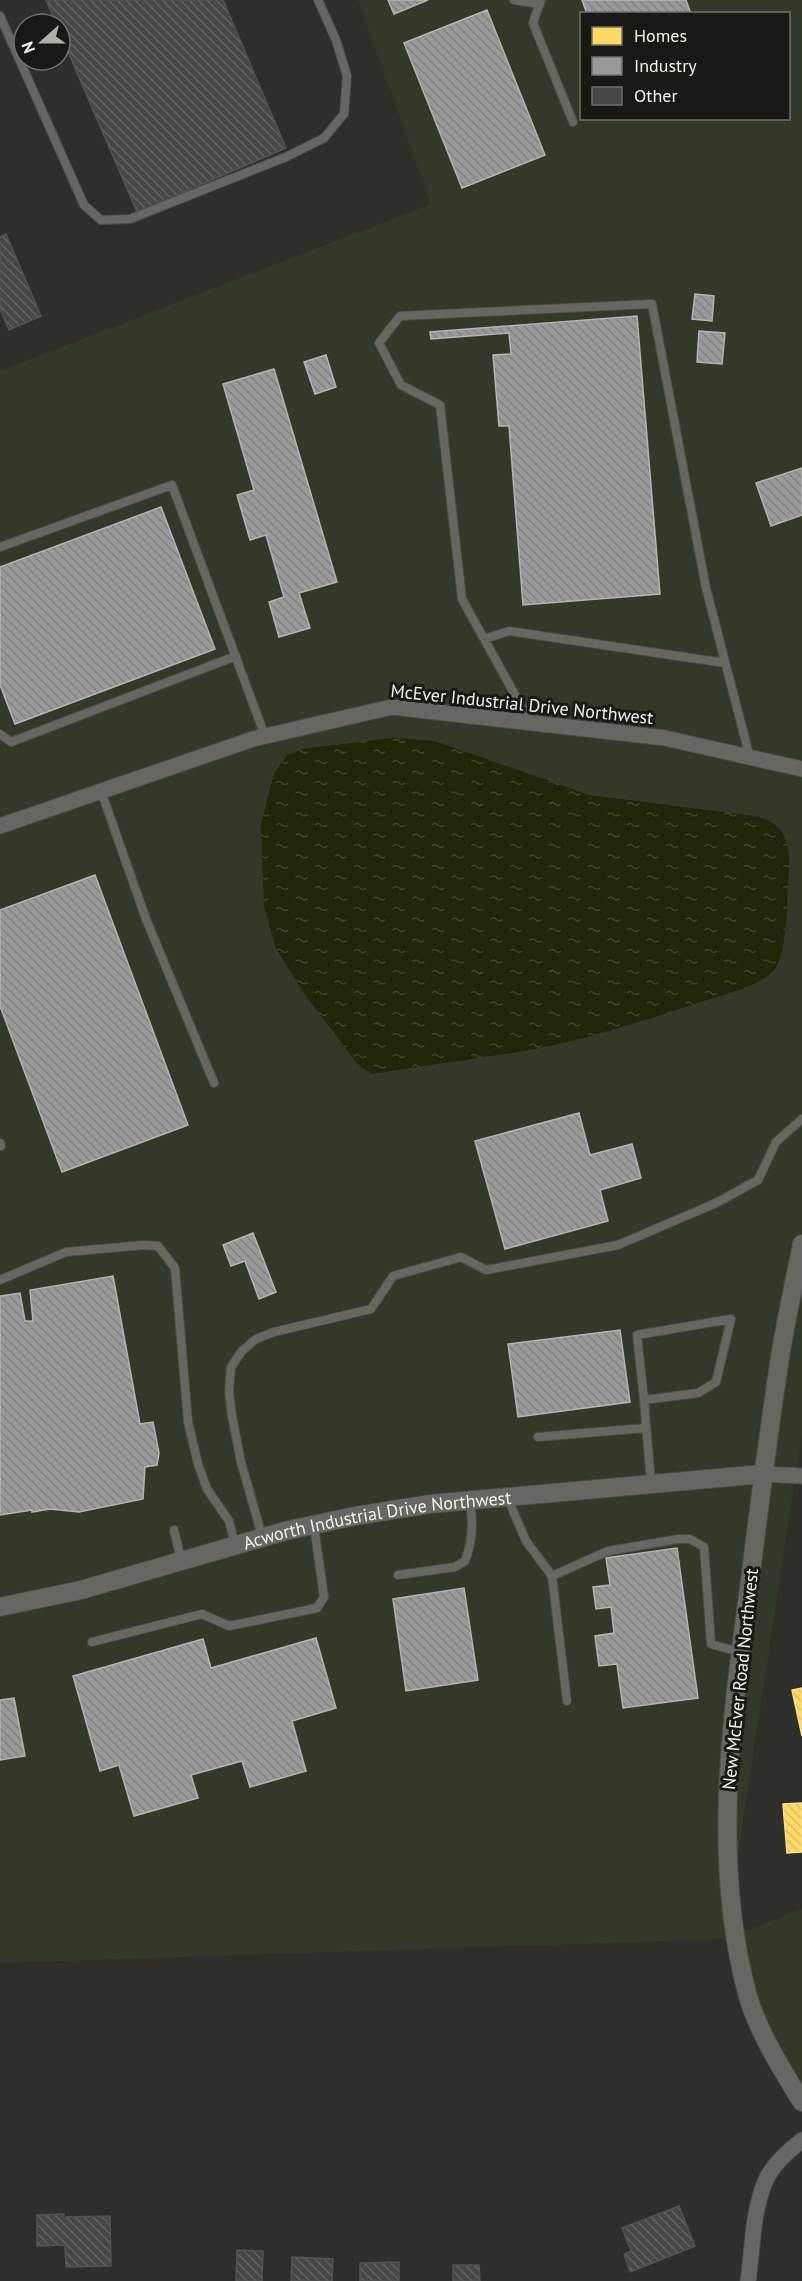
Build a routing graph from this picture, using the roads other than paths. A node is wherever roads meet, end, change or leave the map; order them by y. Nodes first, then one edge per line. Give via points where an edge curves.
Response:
1 (318, 0) edge
2 (514, 0) edge
3 (540, 2) edge
4 (0, 16) edge
5 (573, 122) dead end
6 (0, 547) edge
7 (484, 639) junction
8 (236, 656) junction
9 (725, 663) junction
10 (531, 723) junction
11 (0, 734) edge
12 (265, 736) junction
13 (750, 758) junction
14 (802, 770) edge
15 (101, 791) junction
16 (0, 826) edge
17 (214, 1083) dead end
18 (802, 1119) edge
19 (802, 1244) edge
20 (0, 1280) edge
21 (644, 1400) junction
22 (645, 1428) junction
23 (538, 1437) dead end
24 (764, 1474) junction
25 (802, 1476) edge
26 (652, 1484) junction
27 (507, 1497) junction
28 (470, 1501) junction
29 (314, 1524) junction
30 (174, 1530) dead end
31 (262, 1538) junction
32 (235, 1546) junction
33 (181, 1560) junction
34 (398, 1575) dead end
35 (552, 1576) junction
36 (0, 1607) edge
37 (92, 1642) dead end
38 (740, 1652) junction
39 (567, 1701) dead end
40 (802, 2102) edge
41 (802, 2140) edge
42 (748, 2281) edge

1 - 4 lane via 347,76 344,114 324,138 130,219 101,220 84,205
2 - 3 lane
3 - 5 lane via 533,23
6 - 8 lane via 172,485
7 - 9 lane via 509,631
7 - 9 lane via 462,599 440,405 401,385 379,343 400,316 652,304 706,588
7 - 10 lane
8 - 11 lane via 11,742
8 - 12 lane
9 - 13 lane
10 - 12 street, McEver Industrial Drive Northwest via 392,707
10 - 13 street, McEver Industrial Drive Northwest via 665,738
12 - 15 street, McEver Industrial Drive Northwest
13 - 14 street, McEver Industrial Drive Northwest
15 - 16 street, McEver Industrial Drive Northwest
15 - 17 lane via 146,919
18 - 31 lane via 776,1142 758,1180 716,1203 618,1245 486,1270 461,1257 393,1276 371,1309 274,1332 256,1340 231,1367 229,1392 241,1462
19 - 24 street, New McEver Road Northwest via 779,1362
20 - 32 lane via 66,1251 144,1245 158,1246 166,1255 175,1268 188,1422 207,1489 229,1521
21 - 21 lane via 698,1393 716,1382 731,1319 637,1335
21 - 22 lane
22 - 23 lane
22 - 26 lane
24 - 25 street
24 - 26 street, Acworth Industrial Drive Northwest
24 - 38 street, New McEver Road Northwest
26 - 27 street, Acworth Industrial Drive Northwest
27 - 28 street, Acworth Industrial Drive Northwest
27 - 35 lane via 526,1541
28 - 29 street, Acworth Industrial Drive Northwest
28 - 34 lane via 473,1526 465,1561 455,1567
29 - 31 street, Acworth Industrial Drive Northwest
29 - 37 lane via 324,1597 317,1608 229,1626 202,1614
30 - 33 lane
31 - 32 street, Acworth Industrial Drive Northwest
32 - 33 street, Acworth Industrial Drive Northwest
33 - 36 street, Acworth Industrial Drive Northwest via 81,1590
35 - 38 lane via 608,1551 690,1539 704,1547 711,1644
35 - 39 lane
38 - 40 street, New McEver Road Northwest via 727,1816 732,1921 747,1995
41 - 42 street via 765,2181 756,2216

